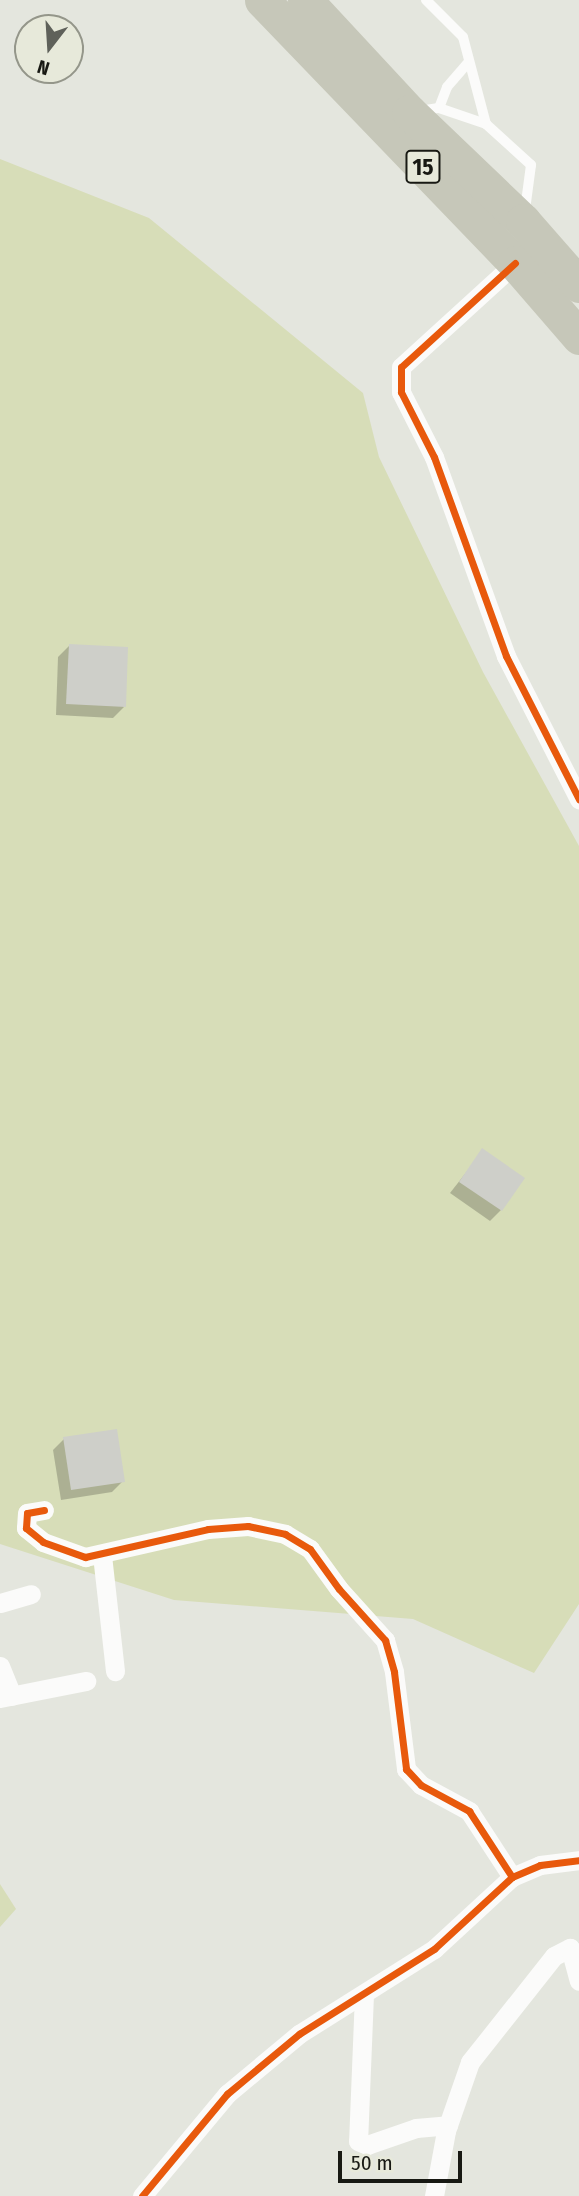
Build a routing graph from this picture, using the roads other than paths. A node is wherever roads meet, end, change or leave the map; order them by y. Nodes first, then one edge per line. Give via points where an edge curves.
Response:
1 (262, 0) edge
2 (305, 0) edge
3 (426, 0) edge
4 (469, 62) junction
5 (424, 110) junction
6 (486, 124) junction
7 (523, 221) junction
8 (515, 263) junction
9 (579, 285) edge
10 (579, 337) edge
11 (579, 799) edge
12 (44, 1510) dead end
13 (102, 1555) junction
14 (32, 1594) dead end
15 (0, 1603) edge
16 (0, 1666) edge
17 (115, 1671) dead end
18 (86, 1681) dead end
19 (6, 1697) edge
20 (579, 1860) edge
21 (512, 1877) junction
22 (579, 1981) edge
23 (363, 1994) junction
24 (448, 2125) junction
25 (142, 2196) edge
26 (434, 2196) edge

1 - 8 highway, 15
2 - 5 highway, 15
3 - 4 lane via 463,37
4 - 5 lane
4 - 6 lane
5 - 6 lane
5 - 7 highway, 15
6 - 7 lane via 531,165
7 - 9 highway, 15
8 - 10 highway, 15
8 - 11 street via 401,367 401,392 434,457 506,656
12 - 13 street via 27,1513 26,1528 33,1535 68,1554
13 - 17 street
13 - 21 street via 208,1529 248,1525 285,1534 310,1549 385,1640 394,1672 406,1769 421,1785 469,1811
14 - 15 street
16 - 19 street
18 - 19 street
20 - 21 street via 540,1866
21 - 23 street via 434,1949
22 - 24 street via 570,1948 554,1956 470,2062
23 - 24 street via 358,2141 367,2145 416,2128
23 - 25 street via 299,2034 227,2094
24 - 26 street

